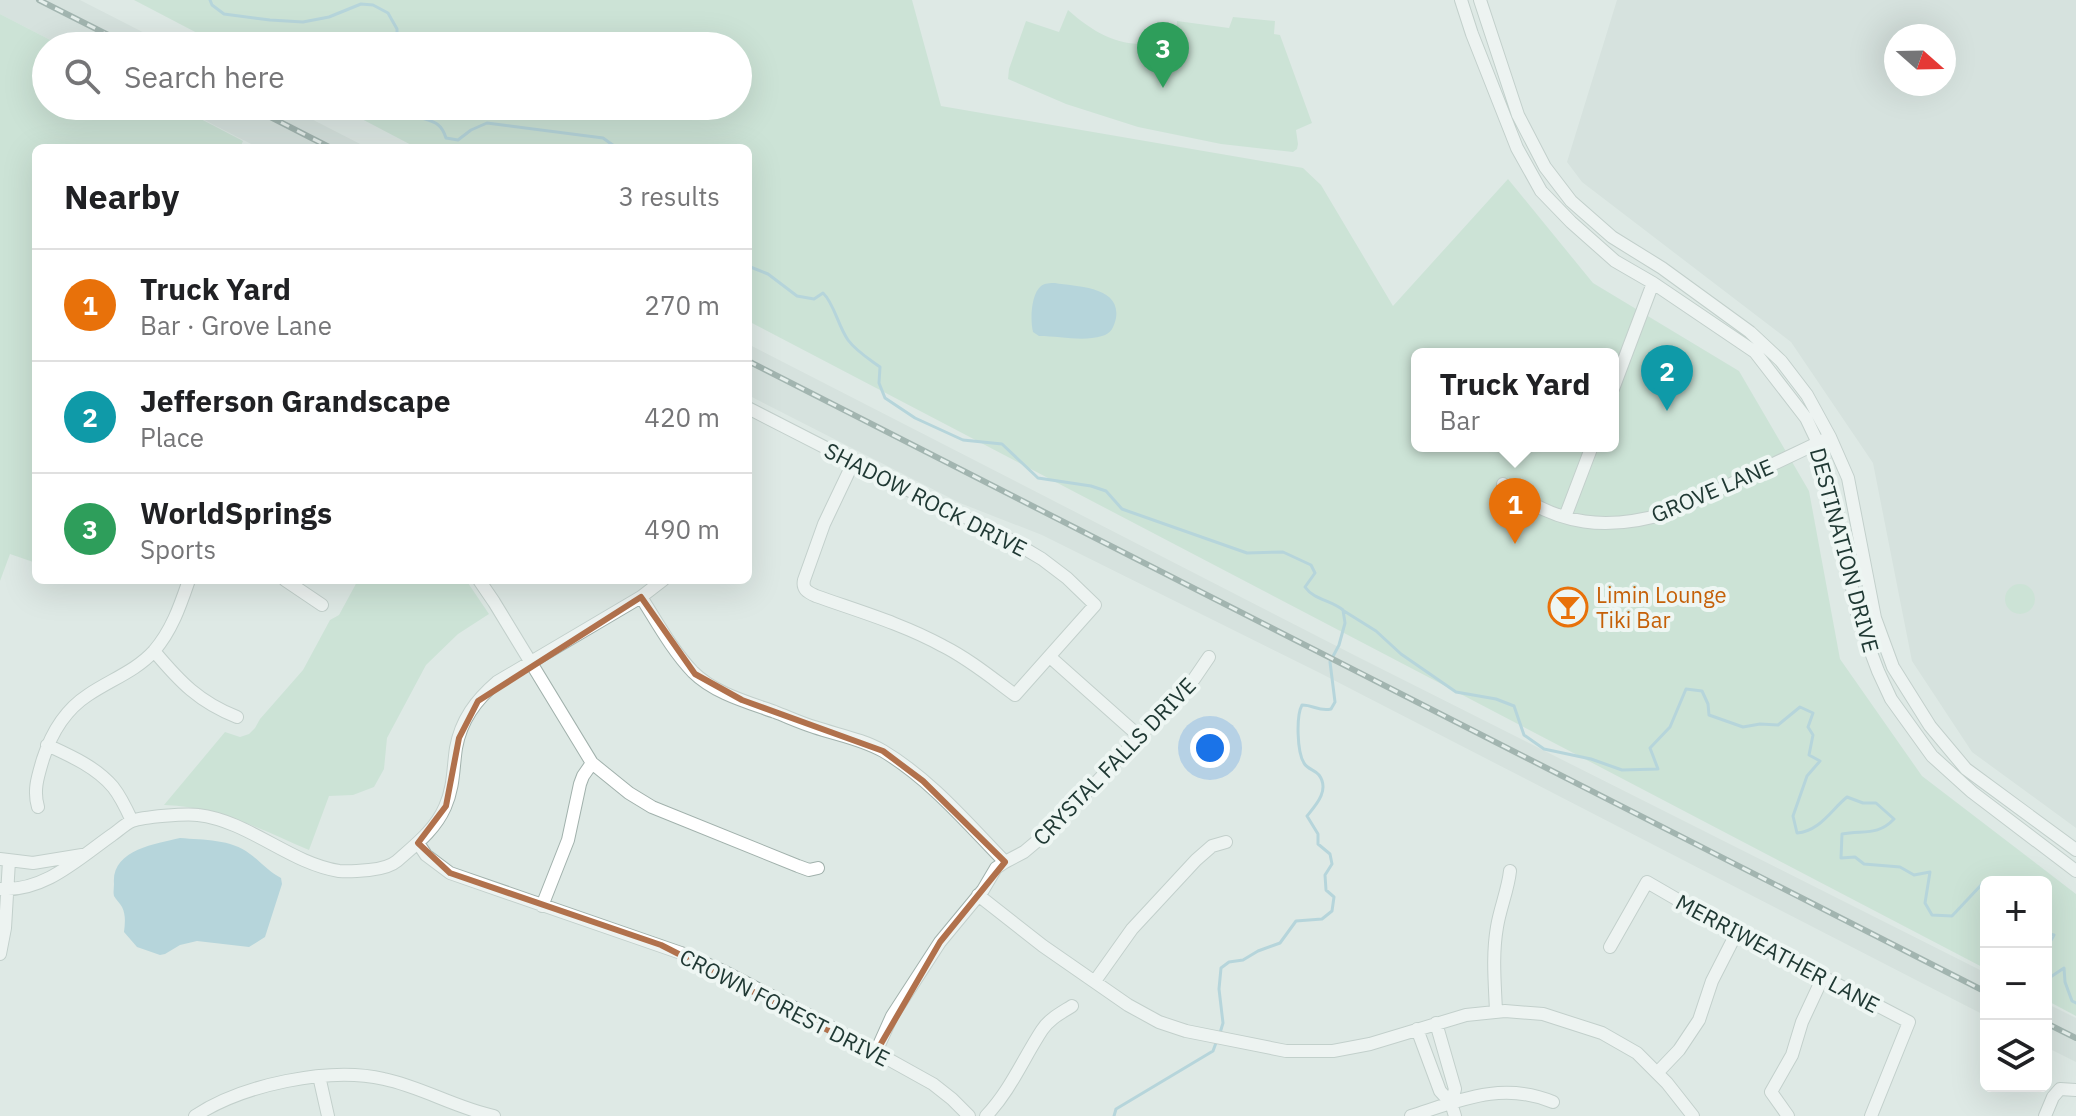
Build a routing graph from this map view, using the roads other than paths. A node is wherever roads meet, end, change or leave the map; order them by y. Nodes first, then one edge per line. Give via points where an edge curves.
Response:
1 (1461, 0) edge
2 (1480, 0) edge
3 (1653, 283) junction
4 (1619, 373) edge
5 (752, 410) edge
6 (1824, 440) junction
7 (1590, 452) edge
8 (853, 463) junction
9 (1503, 484) dead end
10 (1565, 517) junction
11 (188, 584) edge
12 (291, 584) edge
13 (481, 584) edge
14 (658, 584) edge
15 (641, 597) junction
16 (322, 605) dead end
17 (154, 651) junction
18 (1050, 657) junction
19 (1209, 657) dead end
20 (530, 662) junction
21 (1893, 667) junction
22 (1878, 671) junction
23 (237, 717) dead end
24 (1140, 737) junction
25 (47, 745) junction
26 (592, 763) junction
27 (38, 807) dead end
28 (132, 821) junction
29 (1226, 842) dead end
30 (418, 843) junction
31 (2076, 850) edge
32 (85, 854) junction
33 (4, 860) edge
34 (1005, 862) junction
35 (818, 868) dead end
36 (1510, 871) dead end
37 (2076, 871) edge
38 (4, 889) edge
39 (978, 895) junction
40 (542, 906) junction
41 (1737, 932) junction
42 (1610, 947) dead end
43 (0, 954) edge
44 (1823, 977) junction
45 (1095, 981) junction
46 (1072, 1006) dead end
47 (1496, 1012) junction
48 (1436, 1023) junction
49 (1417, 1029) junction
50 (875, 1054) junction
51 (1657, 1073) junction
52 (319, 1076) junction
53 (2076, 1090) edge
54 (1553, 1102) dead end
55 (1453, 1110) edge
56 (195, 1116) edge
57 (328, 1116) edge
58 (494, 1116) edge
59 (969, 1116) edge
60 (986, 1116) edge
61 (1411, 1116) edge
62 (1693, 1116) edge
63 (1788, 1116) edge
64 (1871, 1116) edge
65 (2045, 1116) edge

1 - 3 street, DESTINATION DRIVE via 1517,148 1541,191 1615,261
2 - 6 street, DESTINATION DRIVE via 1518,115 1545,167 1571,201 1612,237 1750,332 1781,361 1807,395
3 - 4 street
3 - 6 street, DESTINATION DRIVE via 1755,352
5 - 8 street, SHADOW ROCK DRIVE
6 - 10 street, GROVE LANE via 1648,520 1595,524
6 - 21 street, DESTINATION DRIVE via 1848,478 1875,618
6 - 22 street, DESTINATION DRIVE via 1858,618
7 - 10 street
8 - 18 street, SHADOW ROCK DRIVE via 1022,546 1095,605
8 - 18 street via 824,524 805,590 946,647 1015,695
9 - 10 street, GROVE LANE via 1522,500
11 - 17 street via 173,624
12 - 16 street
13 - 20 street
14 - 15 street
15 - 20 street
15 - 34 street via 695,674 742,700 883,751 923,781
17 - 23 street via 196,695
17 - 25 street via 85,696
18 - 24 street
19 - 24 street, CRYSTAL FALLS DRIVE
20 - 26 street
20 - 30 street via 497,682 470,711 459,738 446,806
21 - 22 street
21 - 31 street, DESTINATION DRIVE via 1930,726 1966,769
22 - 37 street, DESTINATION DRIVE via 1891,699 1932,756
24 - 34 street, CRYSTAL FALLS DRIVE via 1055,826
25 - 27 street via 35,785
25 - 28 street via 106,780
26 - 35 street via 665,813 809,870
26 - 40 street via 580,784 568,840
28 - 30 street via 198,815 342,871 379,869
28 - 32 street
29 - 45 street via 1196,860 1132,929
30 - 40 street, CROWN FOREST DRIVE via 450,873
32 - 33 street via 33,863
32 - 38 street via 46,881
33 - 38 street
34 - 39 street, CRYSTAL FALLS DRIVE
36 - 47 street via 1497,925
38 - 43 street
39 - 45 street
39 - 50 street, CRYSTAL FALLS DRIVE via 892,1016
40 - 50 street, CROWN FOREST DRIVE via 702,961
41 - 42 street, MERRIWEATHER LANE via 1647,882
41 - 44 street, MERRIWEATHER LANE
41 - 51 street via 1699,1020
44 - 63 street via 1771,1092
44 - 64 street, MERRIWEATHER LANE via 1909,1022
45 - 49 street via 1159,1022 1286,1051 1333,1051
46 - 60 street via 1042,1028
47 - 48 street
47 - 51 street via 1543,1014 1584,1026 1637,1053
48 - 49 street
48 - 55 street via 1455,1089
49 - 55 street via 1440,1091
50 - 59 street, CROWN FOREST DRIVE via 933,1084
51 - 62 street
52 - 56 street via 261,1087
52 - 57 street
52 - 58 street via 384,1078
53 - 65 street via 2060,1089
54 - 55 street via 1505,1092
55 - 61 street

